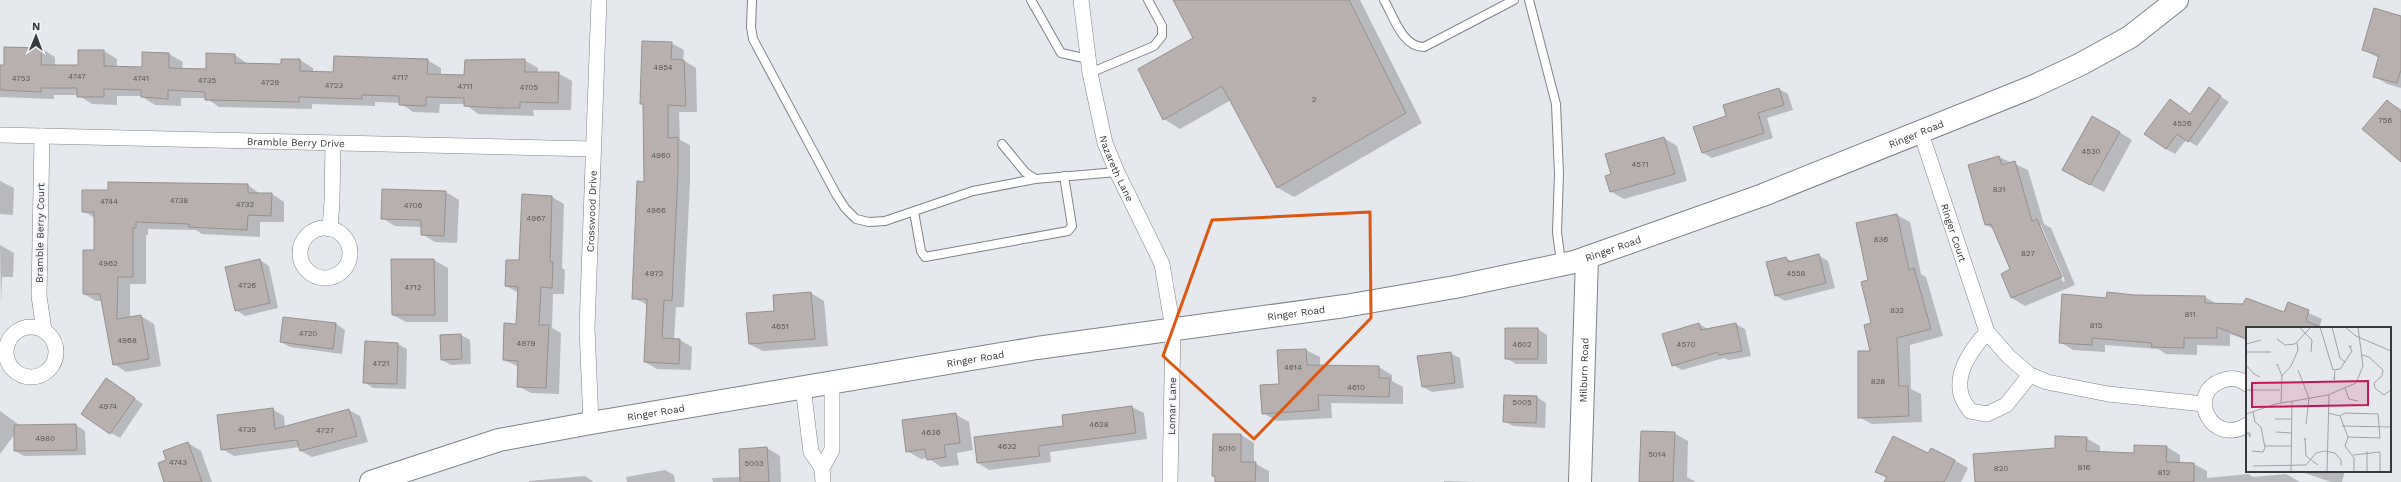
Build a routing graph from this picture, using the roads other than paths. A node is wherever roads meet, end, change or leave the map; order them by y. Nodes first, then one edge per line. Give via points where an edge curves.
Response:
1 (599, 0) edge
2 (752, 0) edge
3 (1031, 0) edge
4 (1081, 0) edge
5 (1148, 0) edge
6 (1384, 0) edge
7 (1514, 0) edge
8 (1529, 0) edge
9 (2177, 0) edge
10 (1089, 66) junction
11 (1921, 133) junction
12 (0, 135) edge
13 (42, 136) junction
14 (333, 144) junction
15 (1002, 144) dead end
16 (593, 149) junction
17 (1117, 172) junction
18 (1064, 176) junction
19 (1035, 179) junction
20 (914, 212) junction
21 (330, 229) dead end
22 (1587, 258) junction
23 (1561, 266) junction
24 (1173, 329) junction
25 (44, 330) dead end
26 (1987, 332) junction
27 (2030, 375) junction
28 (832, 381) junction
29 (2246, 384) edge
30 (803, 387) junction
31 (2204, 404) junction
32 (592, 423) junction
33 (2246, 426) edge
34 (823, 475) edge
35 (371, 482) edge
36 (1170, 482) edge
37 (1580, 482) edge

1 - 16 street, Crosswood Drive
2 - 20 lane via 753,39 845,208 856,219 869,222 885,221
3 - 10 lane via 1061,54
4 - 10 street, Nazareth Lane
5 - 10 lane via 1162,26 1162,36 1154,46
6 - 7 lane via 1407,40 1415,47 1424,47
8 - 23 lane via 1556,104 1559,174 1557,232
9 - 11 street, Ringer Road via 2130,37 2094,57 2032,87
10 - 17 street, Nazareth Lane via 1105,143
11 - 22 street, Ringer Road via 1762,195
11 - 26 street, Ringer Court
12 - 13 street, Bramble Berry Drive
13 - 14 street, Bramble Berry Drive
13 - 25 street, Bramble Berry Court via 39,296
14 - 16 street, Bramble Berry Drive
14 - 21 street
15 - 19 lane via 1025,172
16 - 32 street, Crosswood Drive via 587,328
17 - 18 lane
17 - 24 street, Nazareth Lane via 1162,264
18 - 19 lane
18 - 20 lane via 1072,226 1068,231 925,257 920,251
19 - 20 lane via 973,191
22 - 23 street, Ringer Road
22 - 37 street, Milburn Road
23 - 24 street, Ringer Road via 1345,306
24 - 28 street, Ringer Road
24 - 36 street, Lomar Lane
26 - 27 street, Ringer Court via 2009,357
26 - 27 street via 1970,351 1960,379 1961,395 1970,411 1987,414 2006,405
27 - 31 street, Ringer Court via 2047,382 2108,394
28 - 30 street, Ringer Road
28 - 34 street via 832,450
29 - 31 street via 2234,378 2217,382 2210,388
30 - 32 street, Ringer Road
30 - 34 street via 811,452
31 - 33 street via 2209,420 2216,426 2232,431
32 - 35 street, Ringer Road via 500,440

